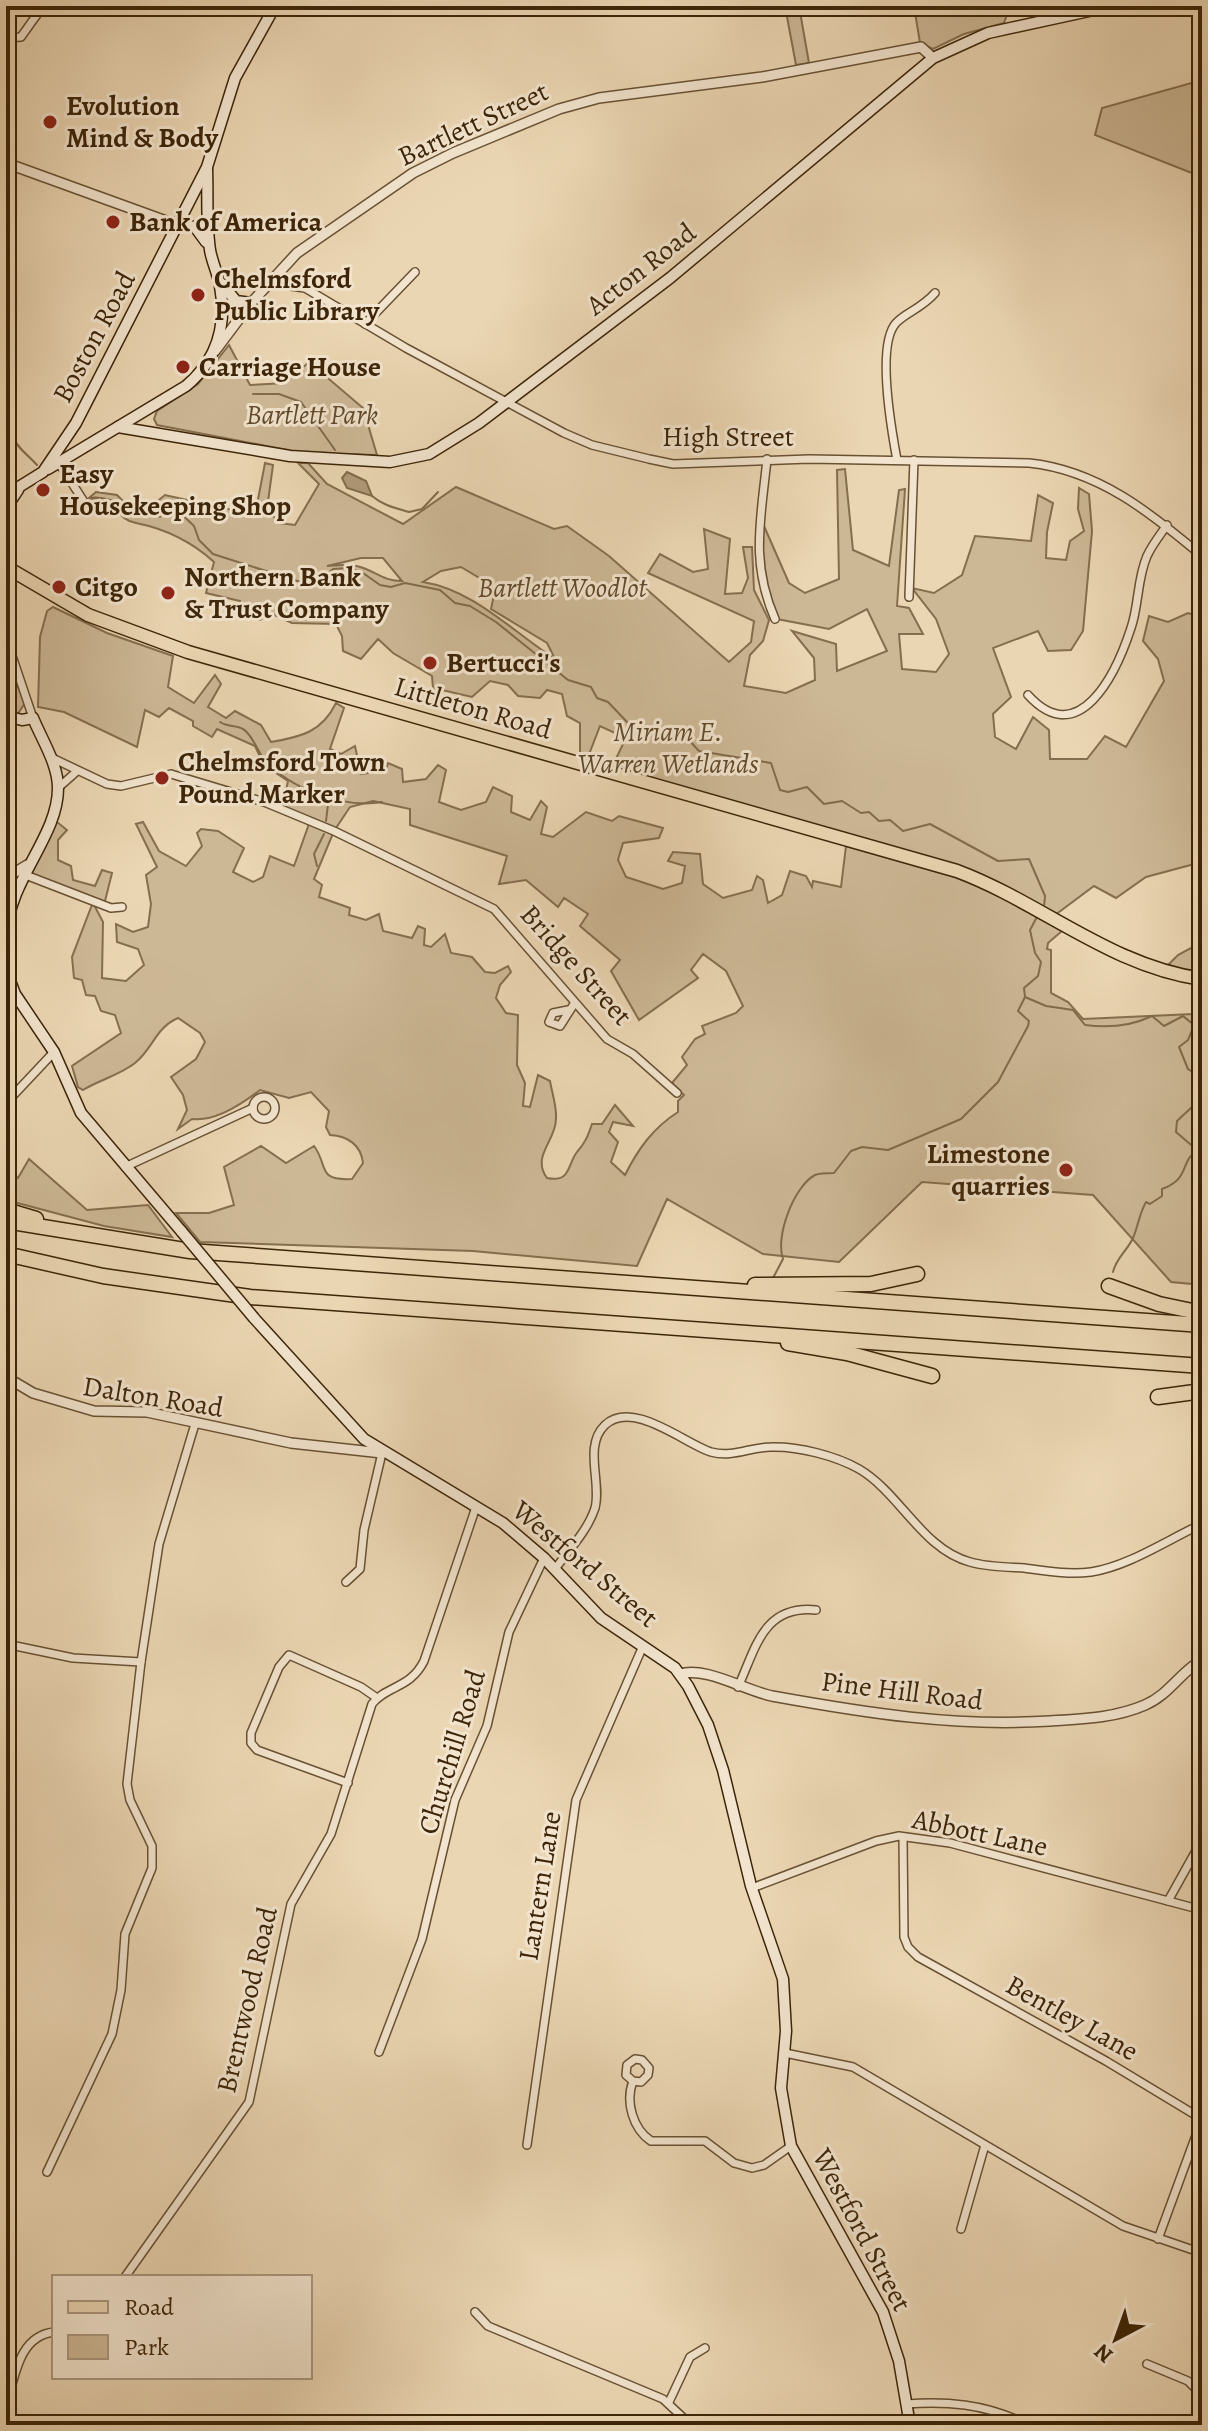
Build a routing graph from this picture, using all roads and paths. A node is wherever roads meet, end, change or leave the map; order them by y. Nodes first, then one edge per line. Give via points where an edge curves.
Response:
1 (18, 6) edge
2 (43, 6) edge
3 (275, 6) edge
4 (1112, 6) edge
5 (36, 16) junction
6 (6, 38) edge
7 (933, 58) junction
8 (6, 163) edge
9 (207, 167) junction
10 (177, 225) junction
11 (195, 227) junction
12 (169, 245) junction
13 (210, 252) junction
14 (415, 272) dead end
15 (219, 280) junction
16 (269, 283) junction
17 (935, 293) dead end
18 (251, 303) junction
19 (365, 324) junction
20 (215, 351) junction
21 (507, 402) junction
22 (159, 403) junction
23 (76, 423) junction
24 (118, 427) junction
25 (166, 434) junction
26 (89, 443) junction
27 (767, 459) junction
28 (897, 460) junction
29 (914, 460) junction
30 (59, 463) junction
31 (43, 472) junction
32 (18, 490) junction
33 (6, 495) edge
34 (6, 508) edge
35 (88, 508) dead end
36 (1167, 525) junction
37 (1202, 556) edge
38 (6, 567) edge
39 (909, 597) dead end
40 (775, 619) dead end
41 (6, 638) edge
42 (1028, 695) dead end
43 (6, 716) edge
44 (33, 718) junction
45 (50, 757) junction
46 (76, 772) junction
47 (58, 788) junction
48 (25, 870) junction
49 (6, 878) edge
50 (122, 907) dead end
51 (6, 928) edge
52 (6, 935) edge
53 (6, 970) edge
54 (1198, 979) edge
55 (54, 1052) junction
56 (677, 1093) dead end
57 (6, 1103) edge
58 (253, 1108) dead end
59 (125, 1167) junction
60 (6, 1210) edge
61 (6, 1221) edge
62 (125, 1243) junction
63 (6, 1254) edge
64 (6, 1261) edge
65 (917, 1274) dead end
66 (103, 1276) junction
67 (647, 1283) junction
68 (1109, 1286) dead end
69 (1202, 1313) edge
70 (1202, 1325) edge
71 (713, 1329) junction
72 (1202, 1366) edge
73 (932, 1376) dead end
74 (6, 1377) edge
75 (1202, 1391) edge
76 (1158, 1397) dead end
77 (195, 1424) junction
78 (357, 1432) junction
79 (346, 1450) junction
80 (382, 1453) junction
81 (476, 1507) junction
82 (1202, 1524) edge
83 (544, 1558) junction
84 (555, 1569) junction
85 (346, 1582) dead end
86 (816, 1610) dead end
87 (6, 1644) edge
88 (643, 1646) junction
89 (1202, 1660) edge
90 (141, 1662) junction
91 (680, 1674) junction
92 (737, 1687) junction
93 (377, 1698) junction
94 (348, 1783) junction
95 (903, 1837) junction
96 (1202, 1840) edge
97 (752, 1888) junction
98 (1168, 1901) junction
99 (1202, 1910) edge
100 (379, 2052) dead end
101 (785, 2053) junction
102 (633, 2081) dead end
103 (527, 2145) dead end
104 (985, 2145) junction
105 (791, 2146) junction
106 (47, 2172) dead end
107 (961, 2229) dead end
108 (1158, 2239) junction
109 (1202, 2253) edge
110 (126, 2275) edge
111 (475, 2312) dead end
112 (52, 2332) edge
113 (705, 2348) dead end
114 (1147, 2364) dead end
115 (1202, 2395) edge
116 (669, 2402) junction
117 (906, 2404) junction
118 (6, 2406) edge
119 (1022, 2422) dead end
120 (691, 2425) edge
121 (910, 2425) edge

1 - 5 street
2 - 5 street
3 - 9 main road, Boston Road via 235,78
4 - 7 main road, Acton Road via 988,33
5 - 6 street via 16,39
7 - 16 street, Bartlett Street via 921,47 762,77 599,98 559,109 413,173 297,253
7 - 21 main road, Acton Road via 670,278
8 - 10 street
9 - 10 main road, Boston Road
9 - 13 main road
10 - 11 main road
10 - 12 main road, Boston Road
11 - 12 main road via 179,232
11 - 13 main road
12 - 23 main road, Boston Road
13 - 15 main road
14 - 19 street
15 - 18 main road via 236,301
15 - 20 main road via 222,320
16 - 18 street, Bartlett Street
16 - 19 street, High Street via 305,288
17 - 28 street via 890,332 887,401
18 - 20 street, Bartlett Street
19 - 21 street, High Street
20 - 22 main road, Bartlett Street via 199,375
21 - 25 main road, Acton Road via 429,454 390,462 290,456
21 - 27 street, High Street via 592,445 649,459 673,464
22 - 24 main road, Bartlett Street
22 - 25 main road via 151,420
23 - 26 main road via 79,440
23 - 31 main road, Boston Road
24 - 25 main road, Acton Road
24 - 26 main road, Bartlett Street
26 - 30 main road, Bartlett Street
27 - 28 street, High Street
27 - 40 street via 758,522 759,575
28 - 29 street, High Street
29 - 36 street, High Street via 1067,469 1104,485
29 - 39 street
30 - 31 main road, Bartlett Street
30 - 35 street
31 - 32 main road, Boston Road
32 - 33 main road, Boston Road
32 - 34 main road
36 - 37 street, High Street
36 - 42 street via 1147,556 1131,628 1092,704 1073,715 1056,716
38 - 54 main road, Littleton Road via 88,615 188,652 939,866 1023,901 1126,958
41 - 44 street
43 - 44 main road
44 - 45 main road
45 - 46 street, Bridge Street
45 - 47 main road
46 - 47 street
46 - 56 street, Bridge Street via 121,786 159,775 189,778 264,802 494,909 571,1007
47 - 48 main road via 51,821
48 - 49 street
48 - 50 street via 111,908
48 - 51 main road
51 - 52 main road
53 - 55 main road, Westford Street via 15,994
55 - 57 street
55 - 59 main road, Westford Street via 81,1113
58 - 59 street
59 - 78 main road, Westford Street, bridge
60 - 62 highway
61 - 62 highway
62 - 67 highway
63 - 66 highway
64 - 66 highway
65 - 67 highway via 871,1284
66 - 71 highway via 250,1297
67 - 70 highway
68 - 69 highway
71 - 72 highway
71 - 73 highway via 847,1353
74 - 77 street, Dalton Road via 62,1404 147,1412
75 - 76 highway
77 - 79 street, Dalton Road
77 - 90 street via 159,1544
78 - 79 street
78 - 80 main road, Westford Street
79 - 80 street, Dalton Road
80 - 81 main road, Westford Street
80 - 85 street via 360,1569
81 - 83 main road, Westford Street
81 - 93 street via 422,1666 405,1685
82 - 84 street via 1095,1571 974,1563 945,1550 868,1476 846,1463 775,1447 720,1454 652,1423 622,1419 608,1423 599,1434 593,1513
83 - 84 main road, Westford Street
83 - 100 street, Churchill Road via 509,1632 487,1726 455,1800 422,1939
84 - 88 main road, Westford Street via 601,1618
86 - 92 street via 773,1618
87 - 90 street via 73,1658
88 - 91 main road, Westford Street
88 - 103 street, Lantern Lane via 576,1800
89 - 92 street, Pine Hill Road via 1149,1704 1117,1715 1051,1721 942,1723
90 - 106 street via 127,1784 152,1846 152,1868 125,1934 112,2034
91 - 92 street, Pine Hill Road via 701,1671
91 - 97 main road, Westford Street via 708,1725
93 - 94 street, Brentwood Road
93 - 94 street via 289,1655 251,1733 252,1746 259,1751
94 - 110 street, Brentwood Road via 331,1834 290,1907 248,2105
95 - 97 street, Abbott Lane via 876,1841
95 - 98 street, Abbott Lane via 950,1843
95 - 108 street, Bentley Lane via 904,1937 918,1957 1202,2119
96 - 98 street
97 - 101 main road, Westford Street via 783,1979
98 - 99 street, Abbott Lane
101 - 104 street via 853,2067
101 - 105 main road, Westford Street via 781,2088
102 - 105 street via 631,2110 639,2130 651,2141 705,2141 734,2163 752,2168
104 - 107 street
104 - 108 street via 1102,2215
105 - 117 main road, Westford Street via 881,2308 899,2361
108 - 109 street
111 - 116 street via 488,2326
112 - 118 street via 39,2335 24,2350
113 - 116 street via 690,2357
114 - 115 street via 1188,2381
116 - 120 street
117 - 119 street via 958,2403
117 - 121 main road, Westford Street

